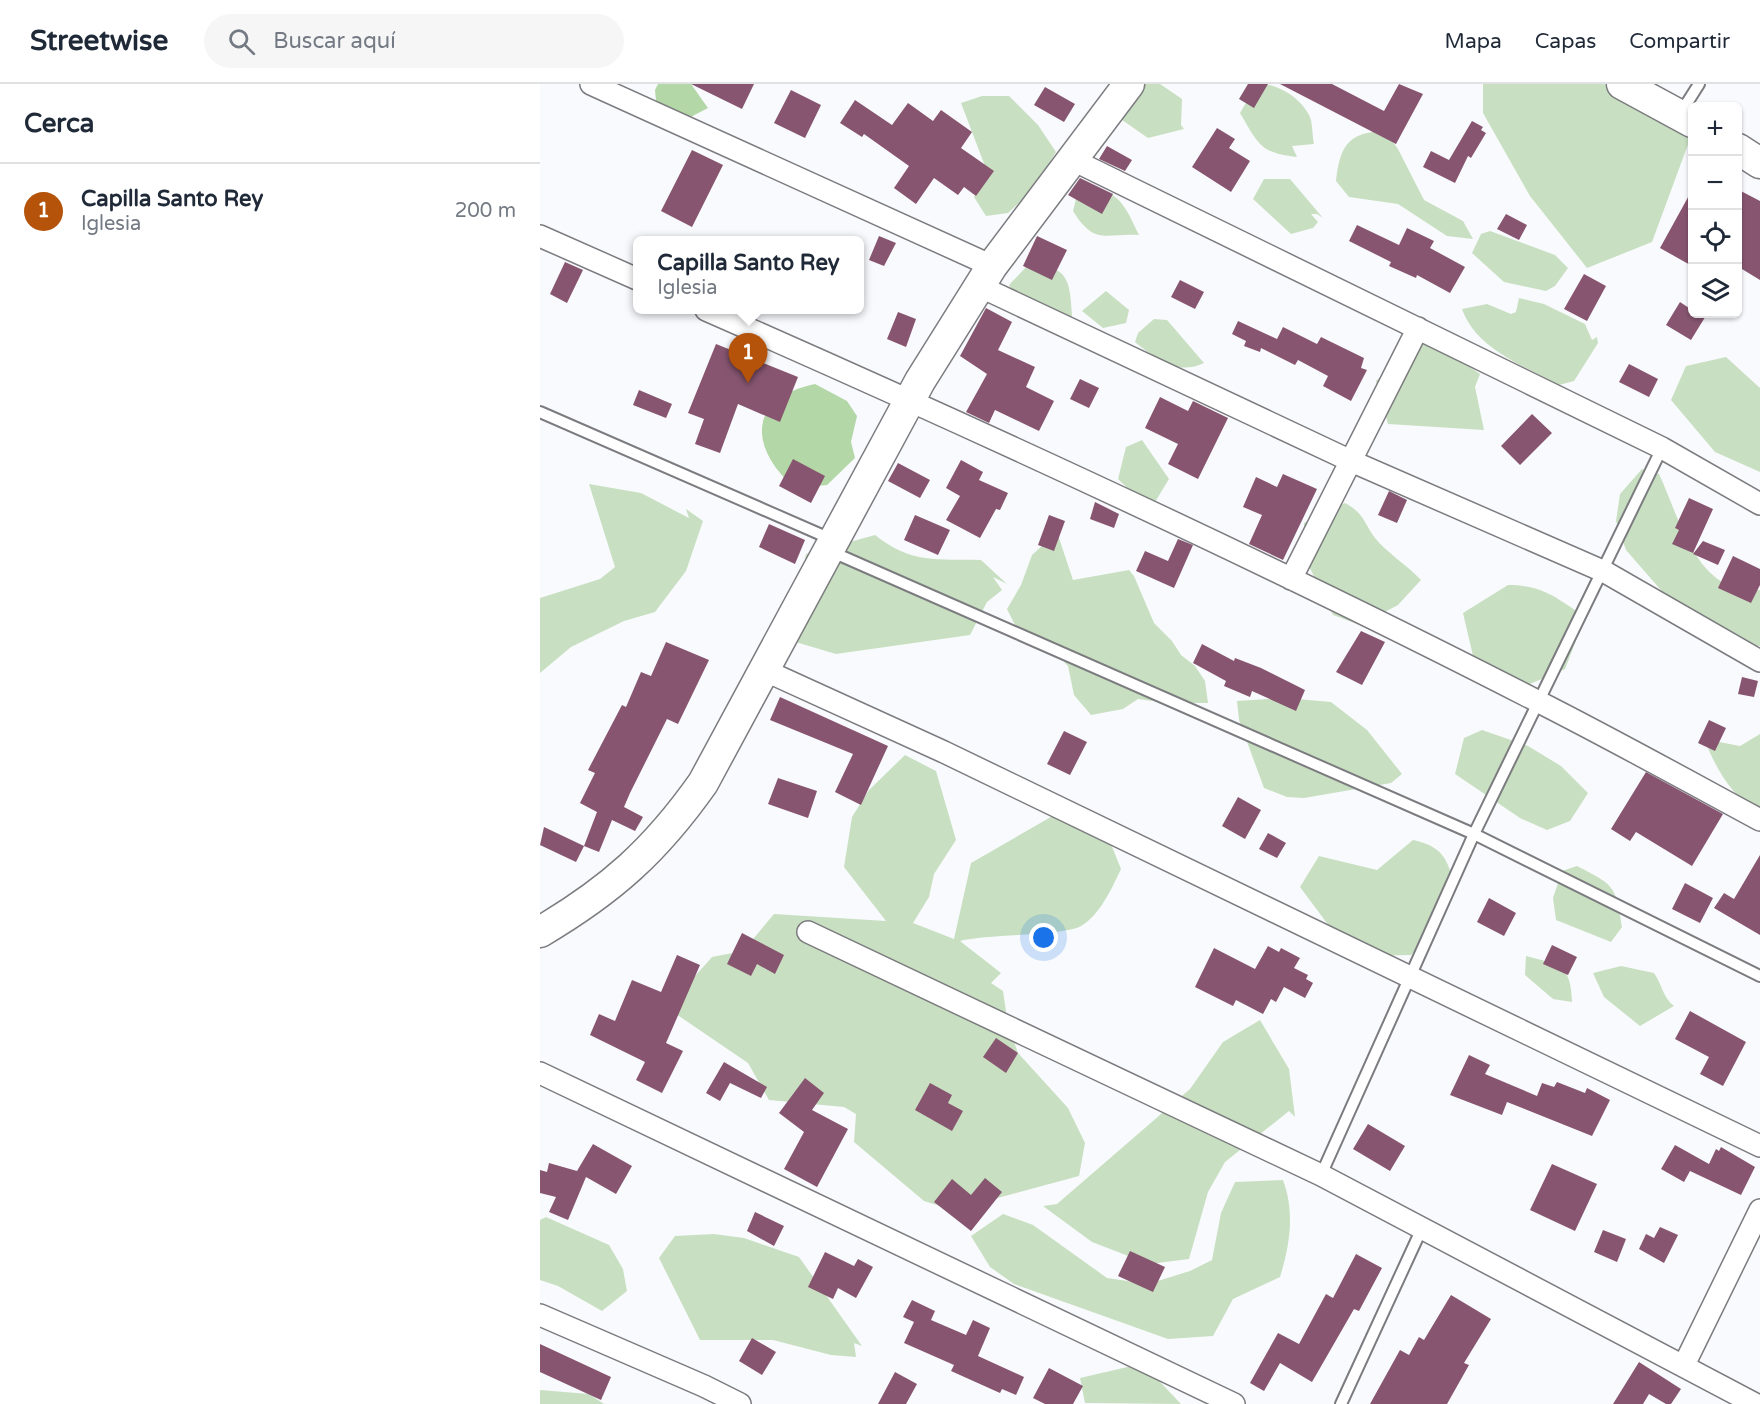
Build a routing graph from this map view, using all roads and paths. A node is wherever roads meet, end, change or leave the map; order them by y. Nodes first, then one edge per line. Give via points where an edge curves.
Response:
1 (591, 84) edge
2 (1129, 84) edge
3 (1622, 84) edge
4 (1699, 84) edge
5 (1686, 118) edge
6 (1742, 152) edge
7 (1071, 159) junction
8 (1760, 163) edge
9 (540, 236) edge
10 (985, 276) junction
11 (633, 277) edge
12 (717, 314) edge
13 (1418, 328) junction
14 (909, 399) junction
15 (540, 412) edge
16 (1662, 448) junction
17 (1351, 461) junction
18 (1760, 504) edge
19 (830, 545) junction
20 (1601, 571) junction
21 (1291, 579) junction
22 (1760, 661) edge
23 (764, 670) junction
24 (1538, 701) junction
25 (1760, 820) edge
26 (1474, 834) junction
27 (540, 932) edge
28 (808, 932) dead end
29 (1409, 974) junction
30 (1760, 976) edge
31 (540, 1073) edge
32 (1760, 1146) edge
33 (1321, 1175) junction
34 (1760, 1210) edge
35 (1423, 1226) junction
36 (540, 1315) edge
37 (1684, 1365) junction
38 (740, 1404) edge
39 (1234, 1404) edge
40 (1341, 1404) edge
41 (1755, 1404) edge

1 - 10 street
2 - 7 main road
3 - 5 main road
4 - 5 lane
6 - 8 main road
7 - 10 main road
7 - 13 street
9 - 11 street
10 - 14 main road
10 - 17 street
12 - 14 street
13 - 16 street
13 - 17 street
14 - 19 main road
14 - 21 street
15 - 19 lane
16 - 18 street
16 - 20 lane
17 - 20 street
17 - 21 street
19 - 23 main road
19 - 26 lane
20 - 22 street
20 - 24 lane
21 - 24 street
23 - 27 main road via 703,783 678,818 617,881 585,906
23 - 29 street
24 - 25 street
24 - 26 lane
26 - 29 lane
26 - 30 lane
28 - 33 street
29 - 32 street
29 - 33 lane
31 - 39 street
33 - 35 street
34 - 37 street
35 - 37 street
35 - 40 lane
36 - 38 street
37 - 41 street

